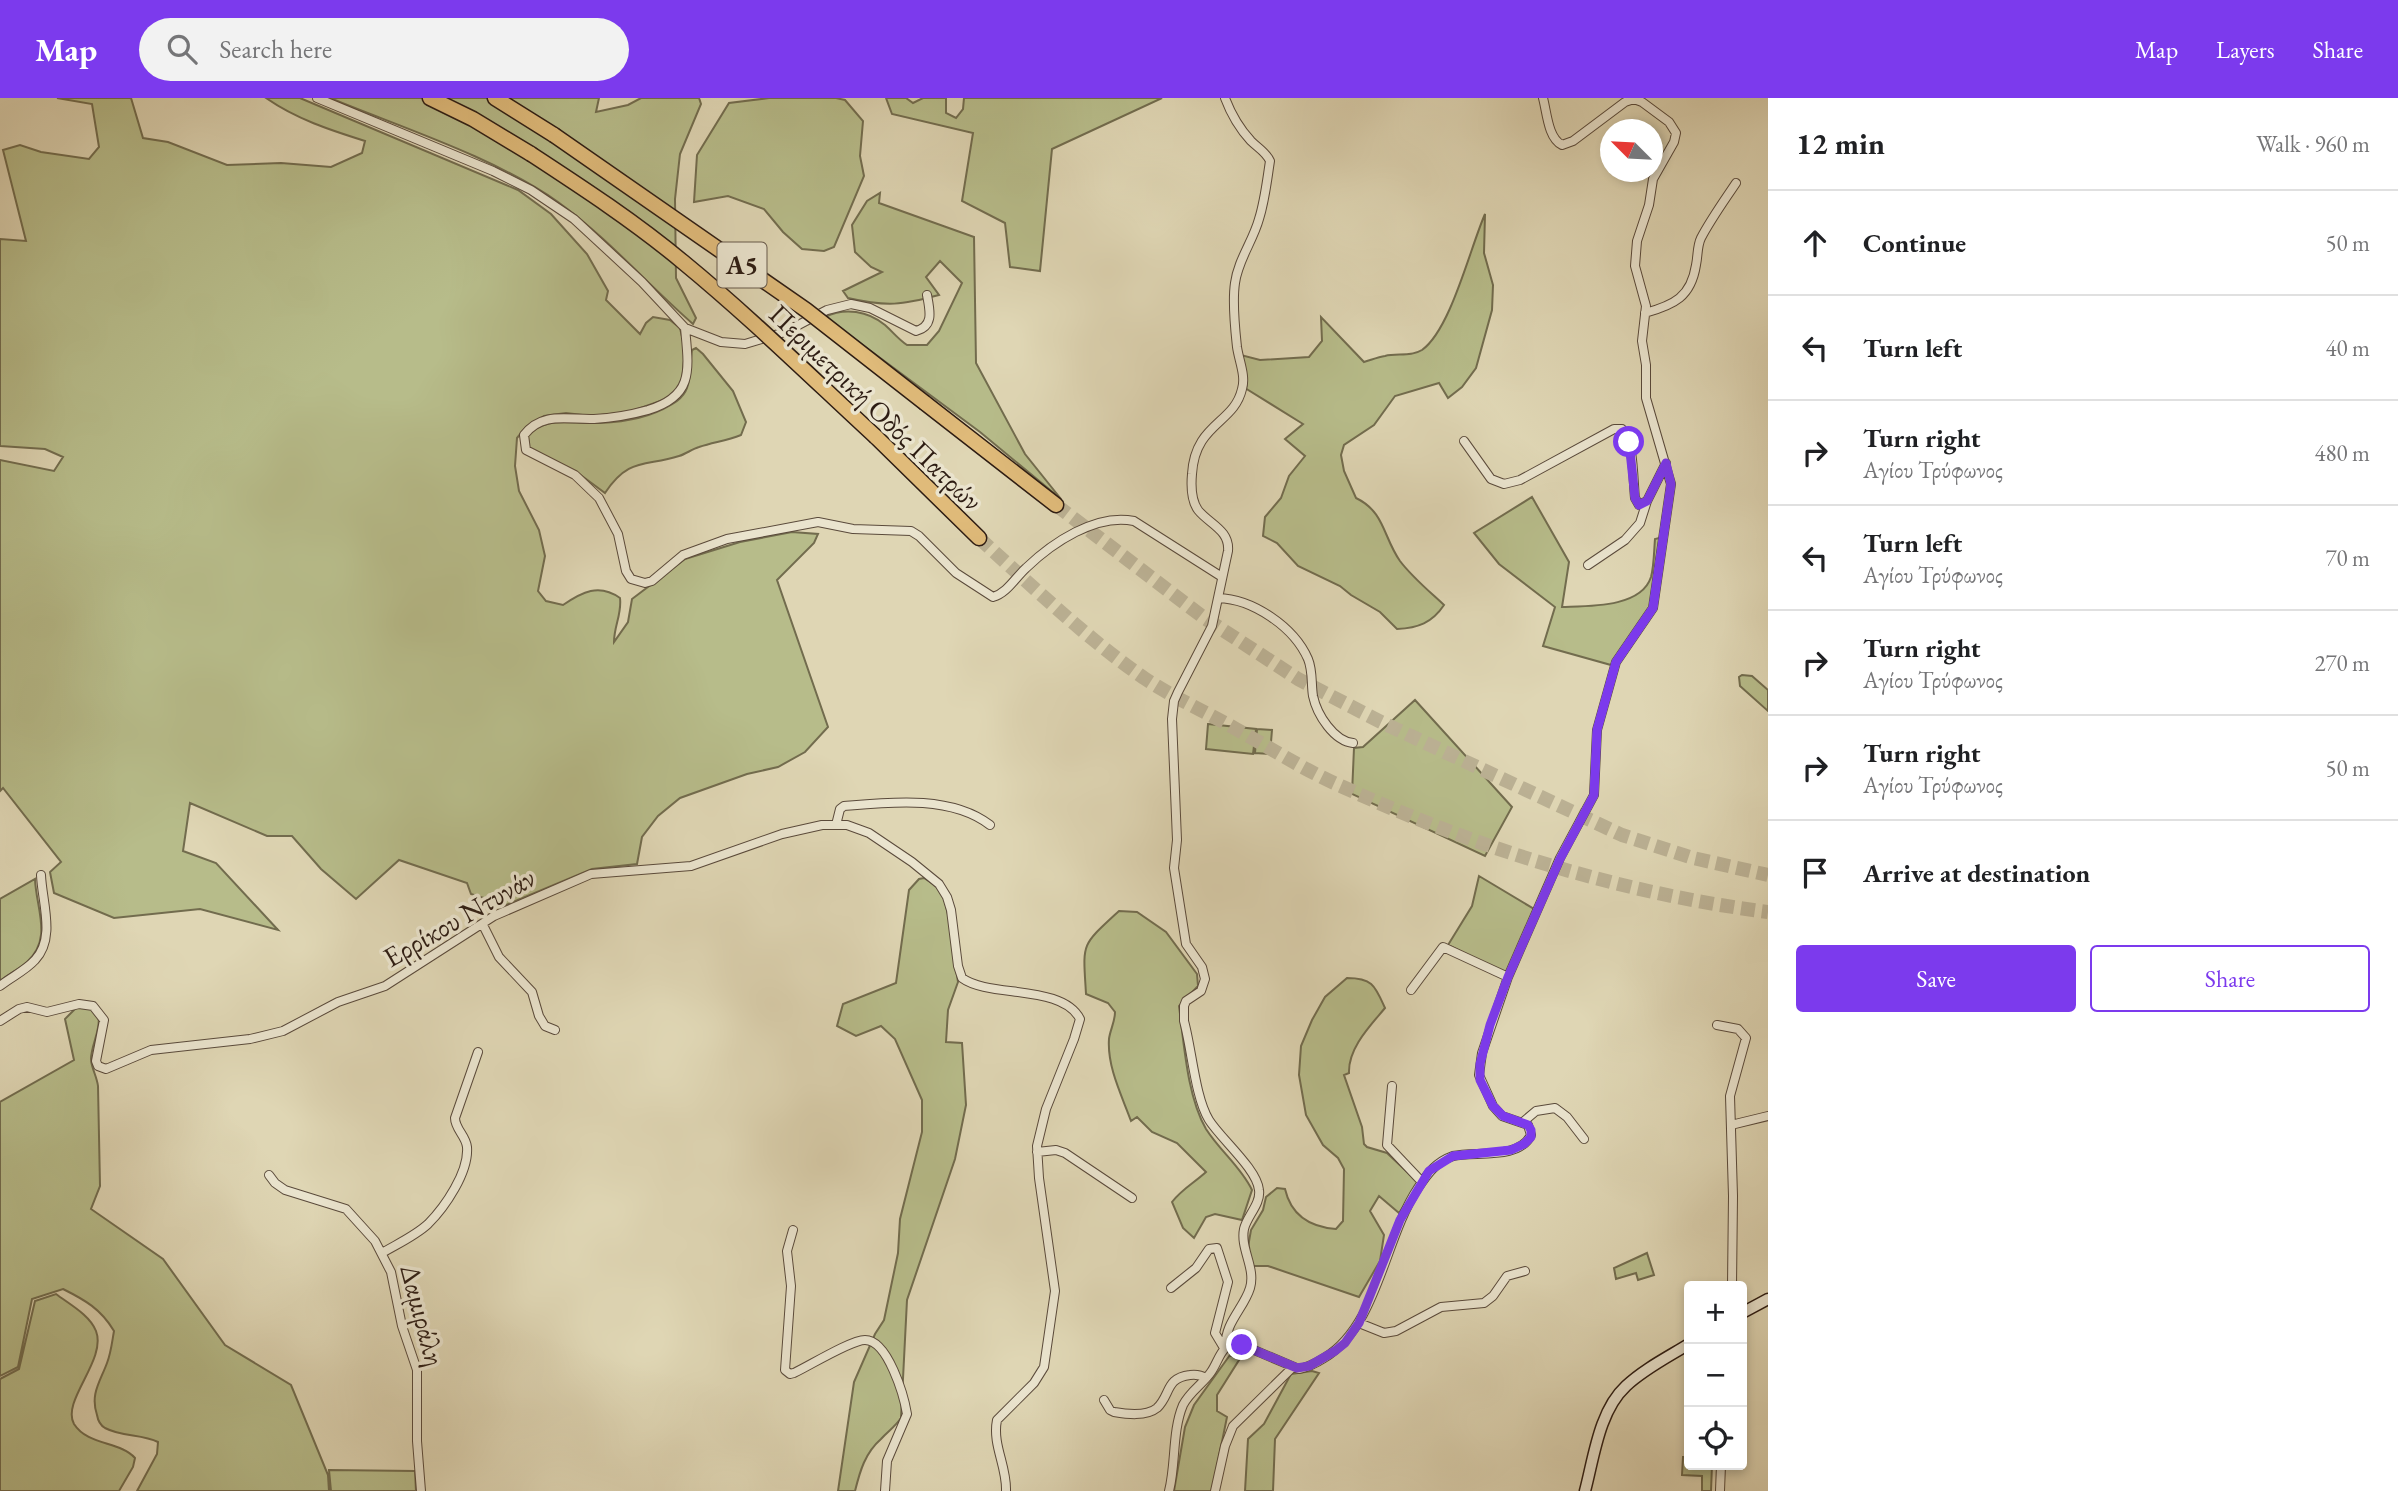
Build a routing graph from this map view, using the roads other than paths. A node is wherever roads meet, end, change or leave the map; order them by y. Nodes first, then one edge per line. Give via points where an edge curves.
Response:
1 (317, 98) edge
2 (430, 98) edge
3 (495, 98) edge
4 (1225, 98) edge
5 (1543, 98) edge
6 (1736, 183) dead end
7 (928, 295) dead end
8 (1646, 313) junction
9 (685, 328) junction
10 (1464, 441) dead end
11 (1666, 463) junction
12 (1647, 501) junction
13 (1056, 505) tunnel mouth
14 (979, 538) tunnel mouth
15 (1588, 565) dead end
16 (1222, 577) junction
17 (1218, 598) junction
18 (1353, 743) dead end
19 (836, 825) junction
20 (990, 825) dead end
21 (41, 876) dead end
22 (483, 925) junction
23 (1508, 977) junction
24 (0, 986) edge
25 (1411, 990) dead end
26 (0, 1021) edge
27 (1717, 1025) dead end
28 (555, 1030) dead end
29 (478, 1052) dead end
30 (1392, 1086) dead end
31 (1768, 1116) edge
32 (1523, 1122) junction
33 (1731, 1125) junction
34 (1584, 1139) dead end
35 (1037, 1152) junction
36 (269, 1175) dead end
37 (1422, 1182) junction
38 (1132, 1199) dead end
39 (793, 1230) dead end
40 (382, 1253) junction
41 (1525, 1270) dead end
42 (1732, 1281) edge
43 (1171, 1288) dead end
44 (1768, 1299) edge
45 (1747, 1310) edge
46 (1359, 1323) junction
47 (1225, 1347) junction
48 (1684, 1347) edge
49 (1293, 1367) junction
50 (1206, 1378) junction
51 (1104, 1400) dead end
52 (1721, 1470) edge
53 (421, 1491) edge
54 (885, 1491) edge
55 (1006, 1491) edge
56 (1169, 1491) edge
57 (1215, 1491) edge
58 (1585, 1491) edge
59 (1720, 1491) edge

1 - 9 street via 531,190 574,219
2 - 14 highway, Περιμετρική Οδός Πατρών / Α5, bridge via 531,154 681,260 784,350
3 - 13 highway, Περιμετρική Οδός Πατρών / Α5, bridge via 806,310
4 - 16 street via 1242,130 1270,161 1259,220 1235,281 1242,390 1203,437 1193,464 1196,506 1229,545
5 - 8 street via 1552,135 1562,145 1631,99 1642,102 1675,128 1675,139 1653,179 1636,246 1635,269
6 - 8 street via 1700,242 1686,292 1677,302
7 - 9 street via 929,323 916,331 870,308 851,304 745,344 721,342
8 - 11 street via 1642,341 1646,398
9 - 16 street via 686,372 676,398 630,415 544,419 524,436 526,450 575,475 599,498 618,534 631,579 652,581 683,555 727,539 818,522 853,529 911,531 956,573 993,597 1077,531 1122,518 1134,521
10 - 12 street via 1491,479 1508,484 1619,428 1629,442 1635,498 1639,505
11 - 12 street
11 - 23 street via 1671,484 1653,608 1616,662 1597,730 1594,795
12 - 15 street via 1633,532
16 - 17 street
17 - 18 street via 1255,608 1288,633 1308,659 1320,713 1338,736
17 - 47 street via 1210,632 1173,709 1174,868 1186,943 1205,979 1201,991 1186,1001 1183,1014 1202,1105 1259,1190 1244,1229 1251,1285 1227,1333
19 - 20 street via 844,806 881,802 945,806 978,816
19 - 22 street, Ερρίκου Ντυνάν via 789,832 691,866 591,874
19 - 35 street, Ερρίκου Ντυνάν via 875,836 939,884 949,904 962,978 977,986 1046,997 1079,1016 1046,1109
21 - 24 street via 47,925 43,949
22 - 26 street, Ερρίκου Ντυνάν via 385,986 338,1002 284,1031 151,1050 110,1068 96,1063 104,1020 93,1006 79,1004 47,1012 27,1007
22 - 28 street via 499,957 532,992 545,1026
23 - 25 street via 1443,947
23 - 32 street via 1479,1075 1496,1111
27 - 33 street via 1738,1029 1746,1038 1731,1091
29 - 40 street via 454,1118 467,1148 458,1183 428,1224
30 - 37 street via 1387,1145
31 - 33 street
32 - 34 street via 1533,1112 1555,1108
32 - 37 street via 1531,1133 1521,1146 1453,1156 1435,1166
33 - 42 street
35 - 38 street via 1065,1153
35 - 55 street, Ερρίκου Ντυνάν via 1055,1298 1042,1372 997,1420 995,1438 1006,1473
36 - 40 street, Δαμιράλη via 285,1190 346,1209
37 - 46 street via 1400,1220
39 - 54 street via 787,1251 792,1286 785,1370 794,1373 865,1340 884,1352 907,1414 887,1461
40 - 53 street, Δαμιράλη via 418,1370
41 - 46 street via 1507,1276 1483,1303 1441,1307 1396,1331 1384,1333
43 - 47 street via 1196,1268 1209,1249 1217,1248 1228,1282 1215,1333
44 - 45 street
46 - 49 street via 1330,1354 1303,1368
47 - 49 street via 1242,1345
47 - 50 street
48 - 58 street via 1641,1373 1616,1397 1602,1426
49 - 57 street via 1233,1426
50 - 51 street via 1199,1374 1179,1377 1158,1406 1146,1413 1114,1412
50 - 56 street via 1189,1395 1181,1412
52 - 59 street

